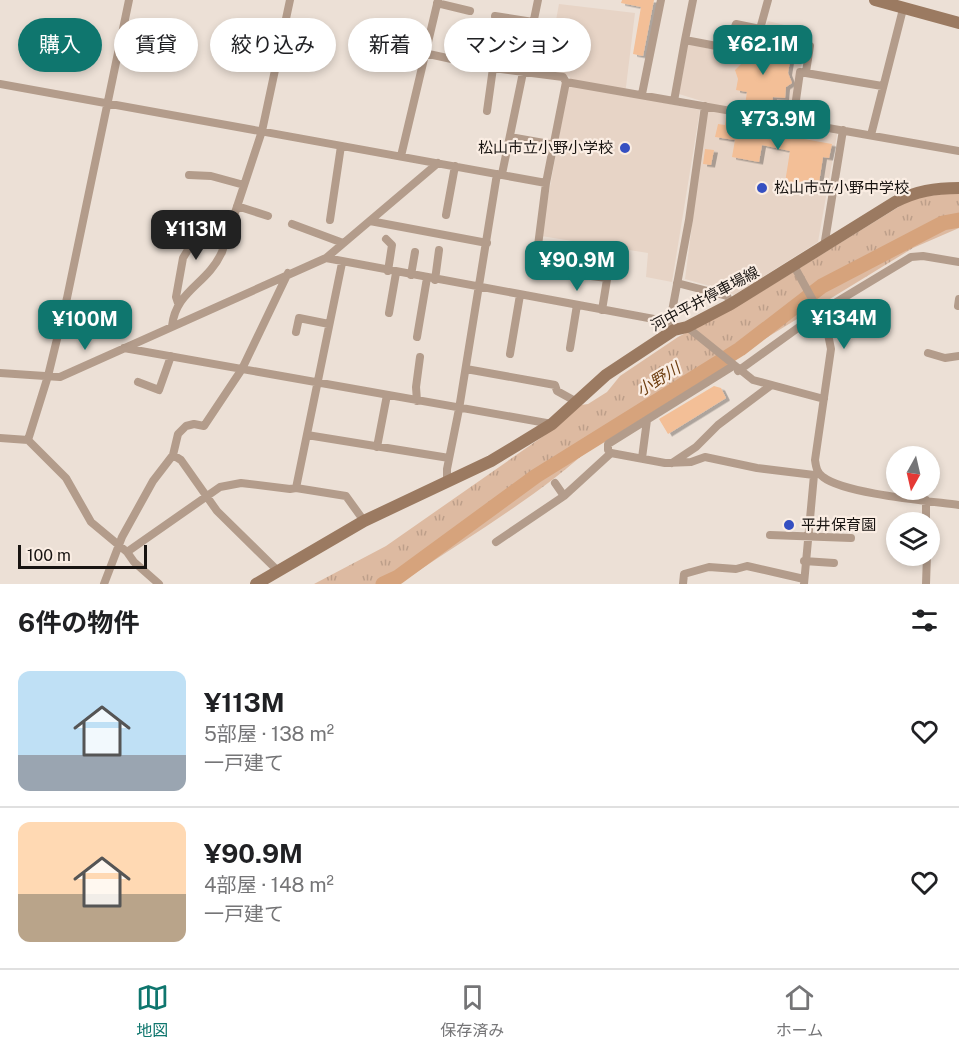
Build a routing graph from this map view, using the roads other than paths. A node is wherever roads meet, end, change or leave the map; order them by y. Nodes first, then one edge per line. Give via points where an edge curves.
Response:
1 (129, 0) edge
2 (290, 0) edge
3 (538, 0) edge
4 (661, 0) edge
5 (693, 0) edge
6 (768, 0) edge
7 (875, 0) edge
8 (437, 2) edge
9 (903, 9) junction
10 (470, 10) dead end
11 (495, 16) dead end
12 (508, 18) edge
13 (534, 18) edge
14 (432, 20) edge
15 (959, 23) edge
16 (685, 40) junction
17 (810, 46) dead end
18 (419, 72) edge
19 (492, 72) edge
20 (524, 72) edge
21 (535, 72) edge
22 (806, 72) junction
23 (566, 82) junction
24 (0, 84) edge
25 (882, 86) junction
26 (642, 94) junction
27 (674, 101) junction
28 (110, 102) junction
29 (705, 106) junction
30 (487, 111) dead end
31 (793, 121) junction
32 (843, 130) junction
33 (262, 131) junction
34 (871, 135) junction
35 (510, 137) junction
36 (555, 145) junction
37 (341, 146) junction
38 (959, 151) edge
39 (401, 156) junction
40 (438, 164) junction
41 (455, 166) junction
42 (500, 174) junction
43 (189, 175) dead end
44 (546, 183) junction
45 (244, 185) junction
46 (959, 188) edge
47 (237, 206) junction
48 (446, 215) dead end
49 (267, 216) dead end
50 (330, 220) dead end
51 (369, 221) junction
52 (198, 223) dead end
53 (292, 224) dead end
54 (386, 239) dead end
55 (343, 243) junction
56 (487, 243) junction
57 (824, 247) junction
58 (439, 250) dead end
59 (415, 252) dead end
60 (611, 255) dead end
61 (326, 258) junction
62 (959, 262) edge
63 (342, 263) junction
64 (796, 269) junction
65 (392, 272) junction
66 (289, 273) junction
67 (411, 275) junction
68 (607, 278) junction
69 (431, 279) junction
70 (677, 283) junction
71 (479, 287) junction
72 (520, 295) junction
73 (178, 303) junction
74 (731, 304) junction
75 (577, 305) junction
76 (602, 310) junction
77 (819, 310) junction
78 (389, 313) dead end
79 (329, 324) junction
80 (172, 326) junction
81 (672, 326) junction
82 (688, 328) junction
83 (296, 332) dead end
84 (417, 337) dead end
85 (124, 348) junction
86 (570, 348) dead end
87 (928, 353) dead end
88 (510, 354) dead end
89 (171, 356) junction
90 (959, 356) edge
91 (420, 357) dead end
92 (734, 367) junction
93 (242, 369) junction
94 (466, 369) junction
95 (0, 374) edge
96 (48, 376) junction
97 (138, 382) dead end
98 (317, 382) junction
99 (770, 386) junction
100 (387, 395) junction
101 (824, 399) junction
102 (417, 401) junction
103 (576, 402) junction
104 (459, 409) junction
105 (647, 420) junction
106 (552, 424) junction
107 (307, 435) junction
108 (0, 438) edge
109 (28, 440) junction
110 (377, 447) junction
111 (612, 453) junction
112 (173, 455) junction
113 (642, 458) junction
114 (449, 459) junction
115 (672, 463) junction
116 (816, 474) junction
117 (447, 481) junction
118 (555, 483) dead end
119 (296, 488) junction
120 (564, 496) junction
121 (207, 497) junction
122 (926, 501) junction
123 (959, 505) edge
124 (926, 512) edge
125 (364, 521) junction
126 (510, 532) junction
127 (770, 535) dead end
128 (806, 537) junction
129 (851, 538) dead end
130 (516, 540) dead end
131 (496, 542) dead end
132 (123, 549) junction
133 (804, 561) junction
134 (834, 563) dead end
135 (927, 566) edge
136 (277, 570) junction
137 (804, 582) edge
138 (104, 584) edge
139 (159, 584) edge
140 (256, 584) edge
141 (683, 584) edge
142 (926, 584) edge

1 - 28 street
2 - 33 street
3 - 13 street
4 - 26 street
5 - 16 street
6 - 16 street via 760,29 736,24 727,48
7 - 9 main road
8 - 10 street
8 - 14 street
9 - 15 main road
9 - 25 street
11 - 12 street
16 - 27 street
17 - 22 street
18 - 39 street
19 - 30 street
20 - 35 street
21 - 23 street via 563,77
22 - 25 street
22 - 31 street via 800,72
23 - 26 street
23 - 36 street
24 - 28 street
25 - 34 street
26 - 27 street
27 - 29 street
28 - 33 street
28 - 96 street
29 - 31 street
29 - 70 street
31 - 32 street
32 - 34 street
32 - 57 street
33 - 37 street
33 - 45 street
34 - 38 street
35 - 36 street
35 - 42 street
36 - 44 street
37 - 39 street
37 - 50 street
39 - 40 street
40 - 41 street
40 - 51 street
41 - 42 street
41 - 48 street
42 - 44 street
42 - 56 street
43 - 45 street
44 - 68 street via 535,269
45 - 47 street
46 - 57 main road, 河中平井停車場線 via 913,193
47 - 49 street
47 - 73 street via 214,268
51 - 55 street
51 - 56 street
52 - 73 street via 195,238 183,258
53 - 55 street
54 - 65 street via 392,245
55 - 61 street
56 - 71 street
57 - 64 main road, 河中平井停車場線
58 - 69 street
59 - 67 street
60 - 68 street
61 - 63 street
61 - 66 street
62 - 77 street via 923,255 911,257
63 - 65 street
63 - 79 street
64 - 74 main road, 河中平井停車場線
64 - 77 street
65 - 67 street
65 - 78 street
66 - 80 street
66 - 93 street
67 - 69 street
68 - 76 street
69 - 71 street
69 - 84 street
70 - 74 street via 727,296
70 - 81 street
71 - 72 street
71 - 94 street
72 - 75 street
72 - 88 street
73 - 80 street
74 - 82 main road, 河中平井停車場線
75 - 76 street
75 - 86 street
76 - 81 street
77 - 92 street
77 - 101 street via 830,335 831,349
79 - 83 street via 299,318
79 - 98 street
80 - 85 street
81 - 82 main road, 河中平井停車場線
81 - 103 main road, 河中平井停車場線
82 - 92 street
85 - 89 street
85 - 96 street via 60,377
87 - 90 street via 952,359
89 - 93 street
89 - 97 street via 159,390
91 - 102 street
92 - 99 street
92 - 105 street
93 - 98 street
93 - 112 street via 204,426 186,426 178,434
94 - 103 street via 555,385 557,391
94 - 104 street
95 - 96 street
96 - 109 street
98 - 100 street
98 - 107 street
99 - 101 street
99 - 115 street
100 - 102 street
100 - 110 street
101 - 116 street
102 - 104 street
103 - 106 main road, 河中平井停車場線
104 - 106 street
104 - 114 street
105 - 111 street via 608,444
105 - 113 street
106 - 117 main road, 河中平井停車場線 via 491,461
107 - 110 street
107 - 119 street
108 - 109 street
109 - 132 street via 66,478 91,522
110 - 114 street
111 - 113 street
111 - 120 street
112 - 121 street via 181,460
112 - 132 street via 153,481
113 - 115 street
114 - 117 street
115 - 116 street via 705,457 757,468
116 - 122 street via 858,488
116 - 128 street
117 - 125 main road, 河中平井停車場線
118 - 120 street
119 - 121 street via 241,483 220,487
119 - 125 street via 346,496
120 - 126 street
121 - 132 street
121 - 136 street
122 - 123 street
122 - 124 street
125 - 136 main road, 河中平井停車場線
126 - 130 street
126 - 131 street
127 - 128 street
128 - 129 street
128 - 133 street
132 - 138 street
132 - 139 street
133 - 134 street
133 - 137 street
135 - 142 street
136 - 140 main road, 河中平井停車場線
137 - 141 street via 751,566 709,567 684,574

